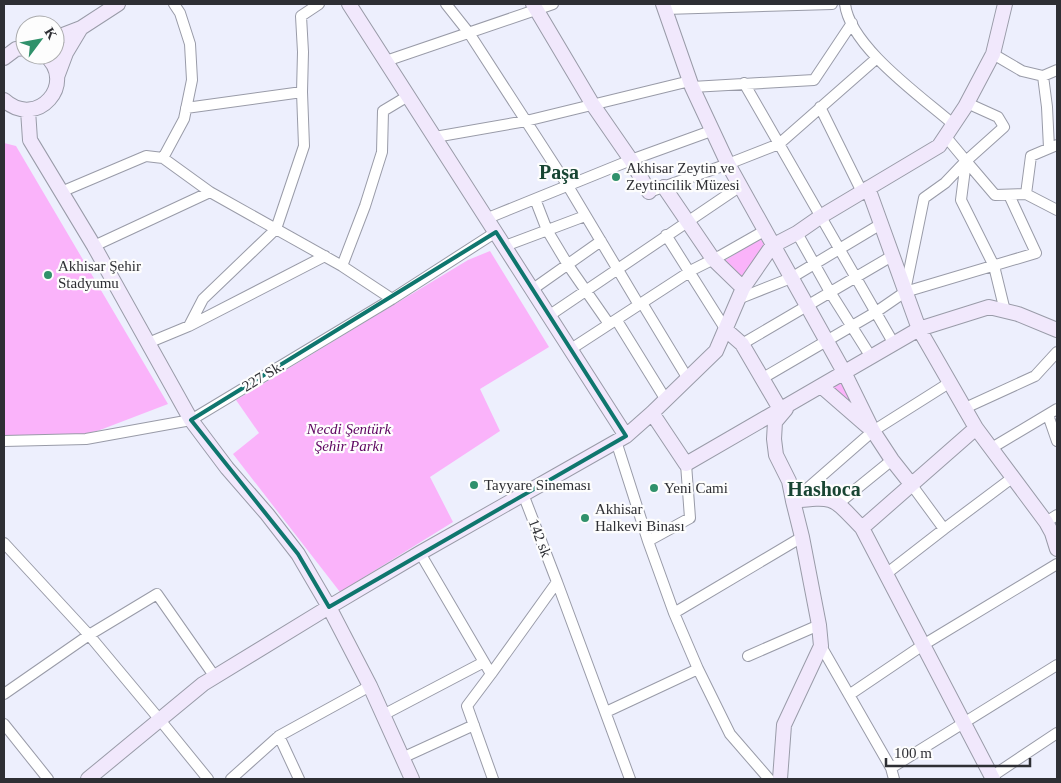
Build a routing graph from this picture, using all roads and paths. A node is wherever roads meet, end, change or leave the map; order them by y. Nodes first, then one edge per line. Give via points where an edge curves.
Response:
1 (118, 4) edge
2 (174, 4) edge
3 (319, 4) edge
4 (349, 4) edge
5 (446, 4) edge
6 (553, 4) edge
7 (832, 4) edge
8 (845, 4) edge
9 (1005, 4) edge
10 (664, 6) edge
11 (536, 7) edge
12 (852, 23) junction
13 (81, 28) junction
14 (469, 33) junction
15 (65, 34) edge
16 (15, 50) edge
17 (993, 54) junction
18 (4, 58) edge
19 (877, 58) junction
20 (386, 61) junction
21 (53, 65) edge
22 (1057, 70) edge
23 (1043, 76) junction
24 (57, 77) junction
25 (744, 83) junction
26 (691, 84) junction
27 (302, 92) junction
28 (408, 96) junction
29 (4, 100) edge
30 (967, 103) junction
31 (593, 105) junction
32 (186, 108) junction
33 (820, 108) junction
34 (24, 109) junction
35 (4, 111) edge
36 (526, 121) junction
37 (954, 125) junction
38 (711, 131) junction
39 (435, 137) junction
40 (946, 137) junction
41 (779, 144) junction
42 (1053, 146) edge
43 (163, 158) junction
44 (630, 160) junction
45 (966, 161) junction
46 (728, 164) junction
47 (568, 186) junction
48 (664, 187) junction
49 (739, 187) junction
50 (865, 190) junction
51 (61, 192) junction
52 (210, 192) junction
53 (648, 192) joint
54 (1026, 194) junction
55 (1009, 195) junction
56 (535, 199) junction
57 (1057, 210) edge
58 (585, 216) junction
59 (820, 217) junction
60 (488, 218) junction
61 (687, 221) junction
62 (881, 224) junction
63 (276, 229) junction
64 (547, 230) junction
65 (764, 230) junction
66 (496, 232) junction
67 (797, 233) junction
68 (666, 235) junction
69 (601, 241) junction
70 (94, 246) junction
71 (505, 246) junction
72 (772, 246) junction
73 (840, 250) junction
74 (325, 256) junction
75 (892, 256) junction
76 (713, 260) junction
77 (814, 264) junction
78 (568, 265) junction
79 (342, 266) junction
80 (994, 266) junction
81 (617, 269) junction
82 (690, 271) junction
83 (791, 278) junction
84 (857, 278) junction
85 (533, 289) junction
86 (586, 290) junction
87 (830, 292) junction
88 (905, 292) junction
89 (741, 294) junction
90 (392, 299) junction
91 (640, 304) junction
92 (806, 305) junction
93 (1005, 311) junction
94 (876, 312) junction
95 (550, 315) junction
96 (614, 324) junction
97 (189, 326) junction
98 (850, 326) junction
99 (919, 329) junction
100 (1057, 329) edge
101 (726, 330) junction
102 (826, 340) junction
103 (148, 342) junction
104 (742, 344) junction
105 (894, 344) junction
106 (572, 349) junction
107 (1057, 352) edge
108 (870, 357) junction
109 (844, 372) junction
110 (763, 378) junction
111 (688, 379) junction
112 (949, 383) junction
113 (821, 386) junction
114 (666, 400) junction
115 (784, 407) junction
116 (963, 408) junction
117 (1057, 409) edge
118 (652, 413) junction
119 (1048, 415) junction
120 (191, 420) junction
121 (976, 428) junction
122 (873, 431) junction
123 (621, 439) junction
124 (4, 441) edge
125 (1057, 441) edge
126 (990, 449) junction
127 (892, 460) junction
128 (686, 464) junction
129 (1012, 478) junction
130 (911, 484) junction
131 (523, 494) junction
132 (793, 501) junction
133 (839, 504) junction
134 (1052, 518) edge
135 (862, 528) junction
136 (944, 530) junction
137 (802, 537) junction
138 (648, 541) junction
139 (4, 543) edge
140 (1057, 549) edge
141 (420, 553) junction
142 (1057, 564) edge
143 (886, 574) junction
144 (557, 582) junction
145 (329, 607) junction
146 (674, 613) junction
147 (819, 625) junction
148 (89, 635) junction
149 (923, 645) junction
150 (821, 646) junction
151 (748, 656) dead end
152 (484, 662) junction
153 (1057, 665) edge
154 (698, 669) junction
155 (491, 674) junction
156 (215, 677) junction
157 (370, 686) junction
158 (4, 694) edge
159 (849, 695) junction
160 (606, 712) junction
161 (383, 715) junction
162 (160, 720) junction
163 (963, 723) junction
164 (4, 724) edge
165 (474, 725) junction
166 (1057, 733) edge
167 (279, 736) junction
168 (402, 758) junction
169 (891, 768) junction
170 (992, 778) edge
171 (48, 779) edge
172 (88, 779) edge
173 (208, 779) edge
174 (231, 779) edge
175 (299, 779) edge
176 (412, 779) edge
177 (491, 779) edge
178 (630, 779) edge
179 (768, 779) edge
180 (780, 779) edge
181 (894, 779) edge

1 - 13 street
2 - 32 street via 190,44 192,80
3 - 27 street via 301,16
4 - 20 street
5 - 14 street
6 - 11 street
7 - 10 street
8 - 12 street via 846,15
9 - 17 street
10 - 26 street
11 - 14 street
11 - 31 street
12 - 19 street
12 - 25 street via 814,80
13 - 15 street
13 - 24 street
14 - 20 street
14 - 36 street
16 - 18 street
17 - 23 street via 1022,71
17 - 30 street
19 - 33 street
19 - 37 street
20 - 28 street
21 - 24 street
22 - 23 street
23 - 42 street
24 - 34 street via 53,96 46,103 38,108
25 - 26 street
25 - 41 street
26 - 31 street
26 - 38 street
27 - 32 street
27 - 63 street via 304,146
28 - 39 street
28 - 79 street via 383,112 382,152
29 - 34 street
30 - 37 street
30 - 45 street via 998,117 1004,127
31 - 36 street
31 - 44 street
32 - 43 street via 184,119
33 - 41 street
33 - 50 street
34 - 35 street
34 - 51 street via 30,140
36 - 39 street
36 - 47 street
37 - 40 street
38 - 44 street
38 - 46 street
39 - 60 street
40 - 45 street
40 - 50 street via 939,146
41 - 46 street
41 - 59 street
42 - 54 street via 1031,156
43 - 51 street via 146,156
43 - 52 street
44 - 47 street
44 - 53 street
45 - 55 street via 995,195
45 - 80 street via 961,200
45 - 88 street via 945,183 924,198
46 - 48 street
46 - 49 street
47 - 56 street
47 - 58 street
48 - 53 street
48 - 61 street
49 - 61 street
49 - 65 street
50 - 59 street
50 - 62 street
51 - 70 street
52 - 63 street
52 - 70 street
54 - 55 street
54 - 57 street
55 - 80 street via 1036,253
56 - 60 street
56 - 64 street
58 - 64 street
58 - 69 street
59 - 67 street
59 - 73 street
60 - 66 street
61 - 68 street
61 - 76 street
62 - 73 street
62 - 75 street
63 - 74 street
63 - 97 street via 203,299
64 - 71 street
64 - 78 street
65 - 72 street
65 - 76 street
66 - 71 street
66 - 90 street, 227 Sk.
67 - 72 street
67 - 77 street
68 - 81 street
68 - 82 street
69 - 78 street
69 - 81 street
70 - 103 street
71 - 85 street
72 - 83 street
72 - 89 street
73 - 77 street
73 - 84 street
74 - 79 street
74 - 97 street
75 - 84 street
75 - 88 street
76 - 82 street
76 - 89 street
77 - 83 street
77 - 87 street
78 - 85 street
78 - 86 street
79 - 90 street
80 - 88 street
80 - 93 street
81 - 86 street
81 - 91 street
82 - 91 street
82 - 101 street
83 - 89 street
83 - 92 street
84 - 87 street
84 - 94 street
85 - 95 street
86 - 95 street
86 - 96 street
87 - 92 street
87 - 98 street
88 - 94 street
88 - 99 street
89 - 101 street
90 - 120 street, 227 Sk.
91 - 96 street
91 - 111 street
92 - 102 street
92 - 104 street
93 - 99 street via 989,307
93 - 100 street
94 - 98 street
94 - 105 street
95 - 106 street
96 - 106 street
96 - 114 street
97 - 103 street
98 - 102 street
98 - 108 street
99 - 105 street
99 - 112 street
101 - 104 street
101 - 111 street via 716,350
102 - 109 street
102 - 110 street
103 - 120 street
104 - 110 street
105 - 108 street
106 - 123 street
107 - 116 street via 1035,376
108 - 109 street
109 - 113 street
109 - 122 street
110 - 115 street
111 - 114 street
112 - 116 street
112 - 122 street
113 - 115 street
113 - 122 street
114 - 118 street
115 - 128 street
115 - 132 street via 775,422 774,438 776,455 789,481
116 - 121 street
117 - 119 street
118 - 123 street
118 - 128 street
119 - 125 street
119 - 126 street
120 - 124 street, 227 Sk. via 86,440
120 - 145 street via 298,554
121 - 126 street
121 - 130 street
122 - 127 street
122 - 132 street
123 - 131 street
123 - 138 street
126 - 129 street
127 - 130 street
127 - 133 street
128 - 138 street via 690,518
129 - 134 street via 1034,504
129 - 136 street
130 - 135 street
130 - 136 street
131 - 141 street
131 - 144 street, 142 sk
132 - 133 street via 822,498
132 - 137 street
133 - 135 street
134 - 140 street
135 - 143 street
136 - 143 street
137 - 146 street
137 - 147 street
138 - 146 street
139 - 148 street
141 - 145 street
141 - 152 street
142 - 149 street
143 - 149 street
144 - 155 street
144 - 160 street, 142 sk
145 - 156 street
145 - 157 street
146 - 154 street
147 - 150 street
147 - 151 street
148 - 156 street via 157,594
148 - 158 street
148 - 162 street
149 - 159 street
149 - 163 street
150 - 159 street
150 - 180 street via 784,725
152 - 155 street
152 - 161 street
153 - 163 street
154 - 160 street
154 - 179 street via 730,734
155 - 165 street via 467,706
156 - 162 street
157 - 161 street
157 - 167 street
159 - 169 street
160 - 178 street, 142 sk
161 - 168 street
162 - 172 street
162 - 173 street
163 - 169 street
163 - 170 street
164 - 171 street
165 - 168 street
165 - 177 street
166 - 170 street
167 - 174 street
167 - 175 street
168 - 176 street
169 - 181 street

